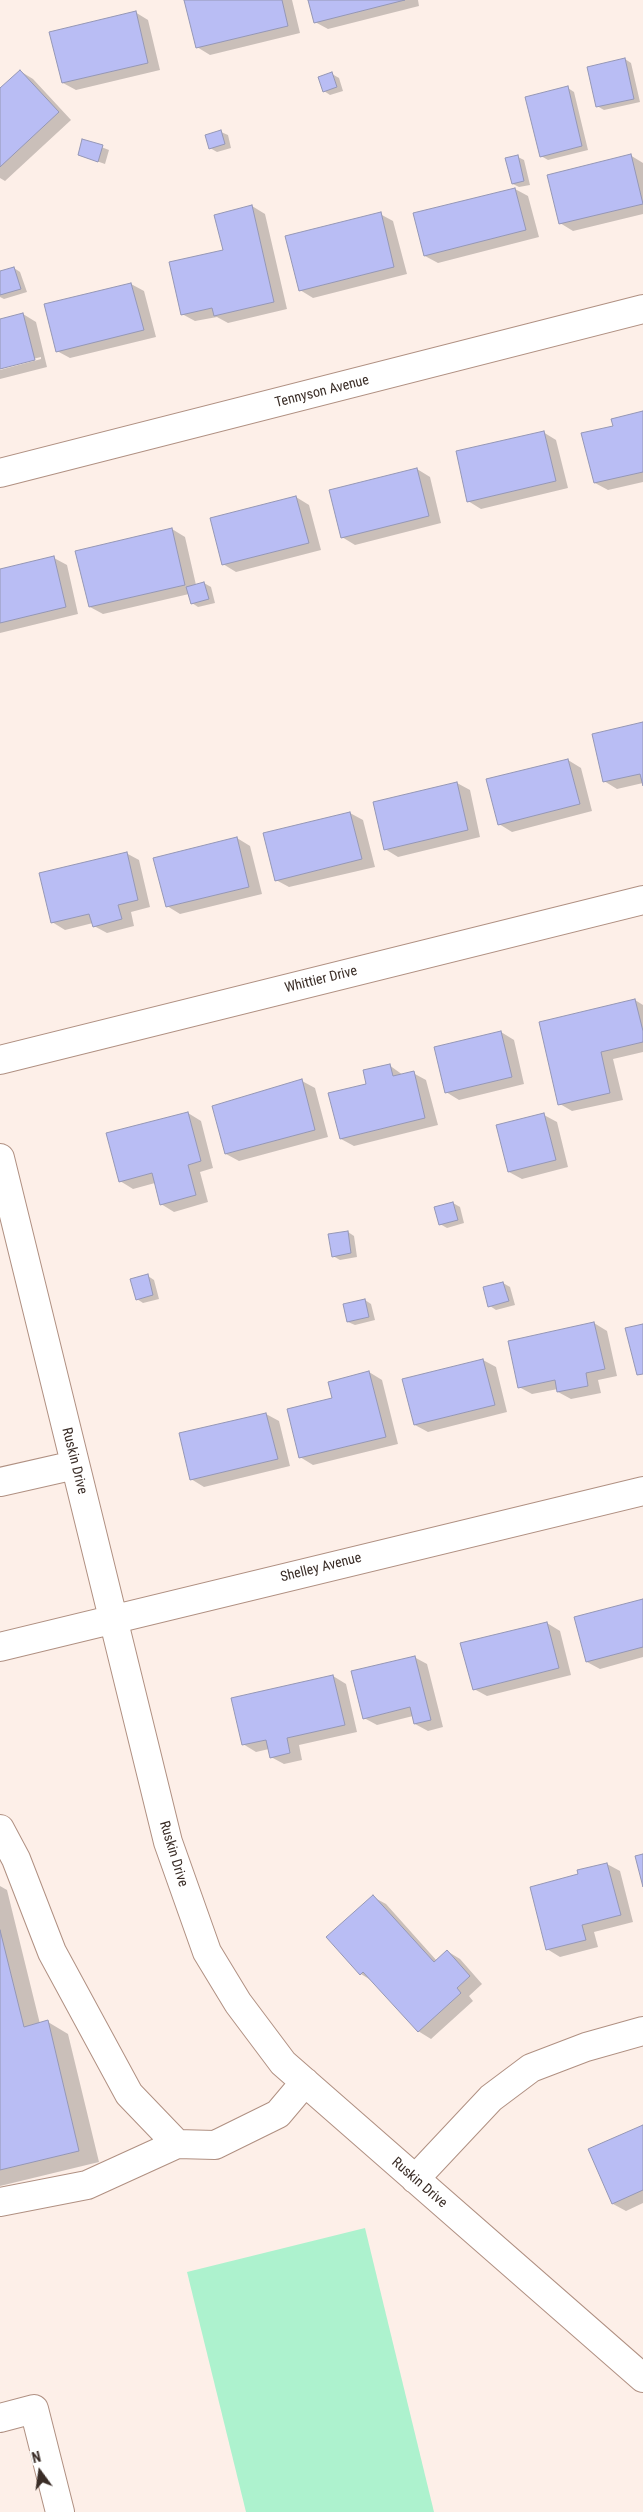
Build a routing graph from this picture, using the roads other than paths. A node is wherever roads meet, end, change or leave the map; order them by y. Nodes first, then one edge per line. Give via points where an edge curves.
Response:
1 (643, 309) edge
2 (0, 473) edge
3 (643, 900) edge
4 (0, 1060) edge
5 (0, 1158) edge
6 (74, 1465) junction
7 (0, 1482) edge
8 (643, 1491) edge
9 (112, 1619) junction
10 (0, 1647) edge
11 (0, 1829) edge
12 (643, 2031) edge
13 (305, 2082) junction
14 (177, 2144) junction
15 (414, 2179) junction
16 (0, 2202) edge
17 (643, 2378) edge
18 (0, 2418) edge
19 (60, 2512) edge

1 - 2 street, Tennyson Avenue
3 - 4 street, Whittier Drive
5 - 6 street, Ruskin Drive
6 - 7 street
6 - 9 street, Ruskin Drive
8 - 9 street, Shelley Avenue
9 - 10 street, Shelley Avenue
9 - 13 street, Ruskin Drive via 168,1842 207,1952 244,2011 283,2063
11 - 14 street via 16,1859 52,1952 129,2094
12 - 15 street via 586,2046 531,2068 491,2098
13 - 14 street via 278,2114 215,2145
13 - 15 street, Ruskin Drive
14 - 16 street via 87,2185
15 - 17 street, Ruskin Drive
18 - 19 street via 34,2409

